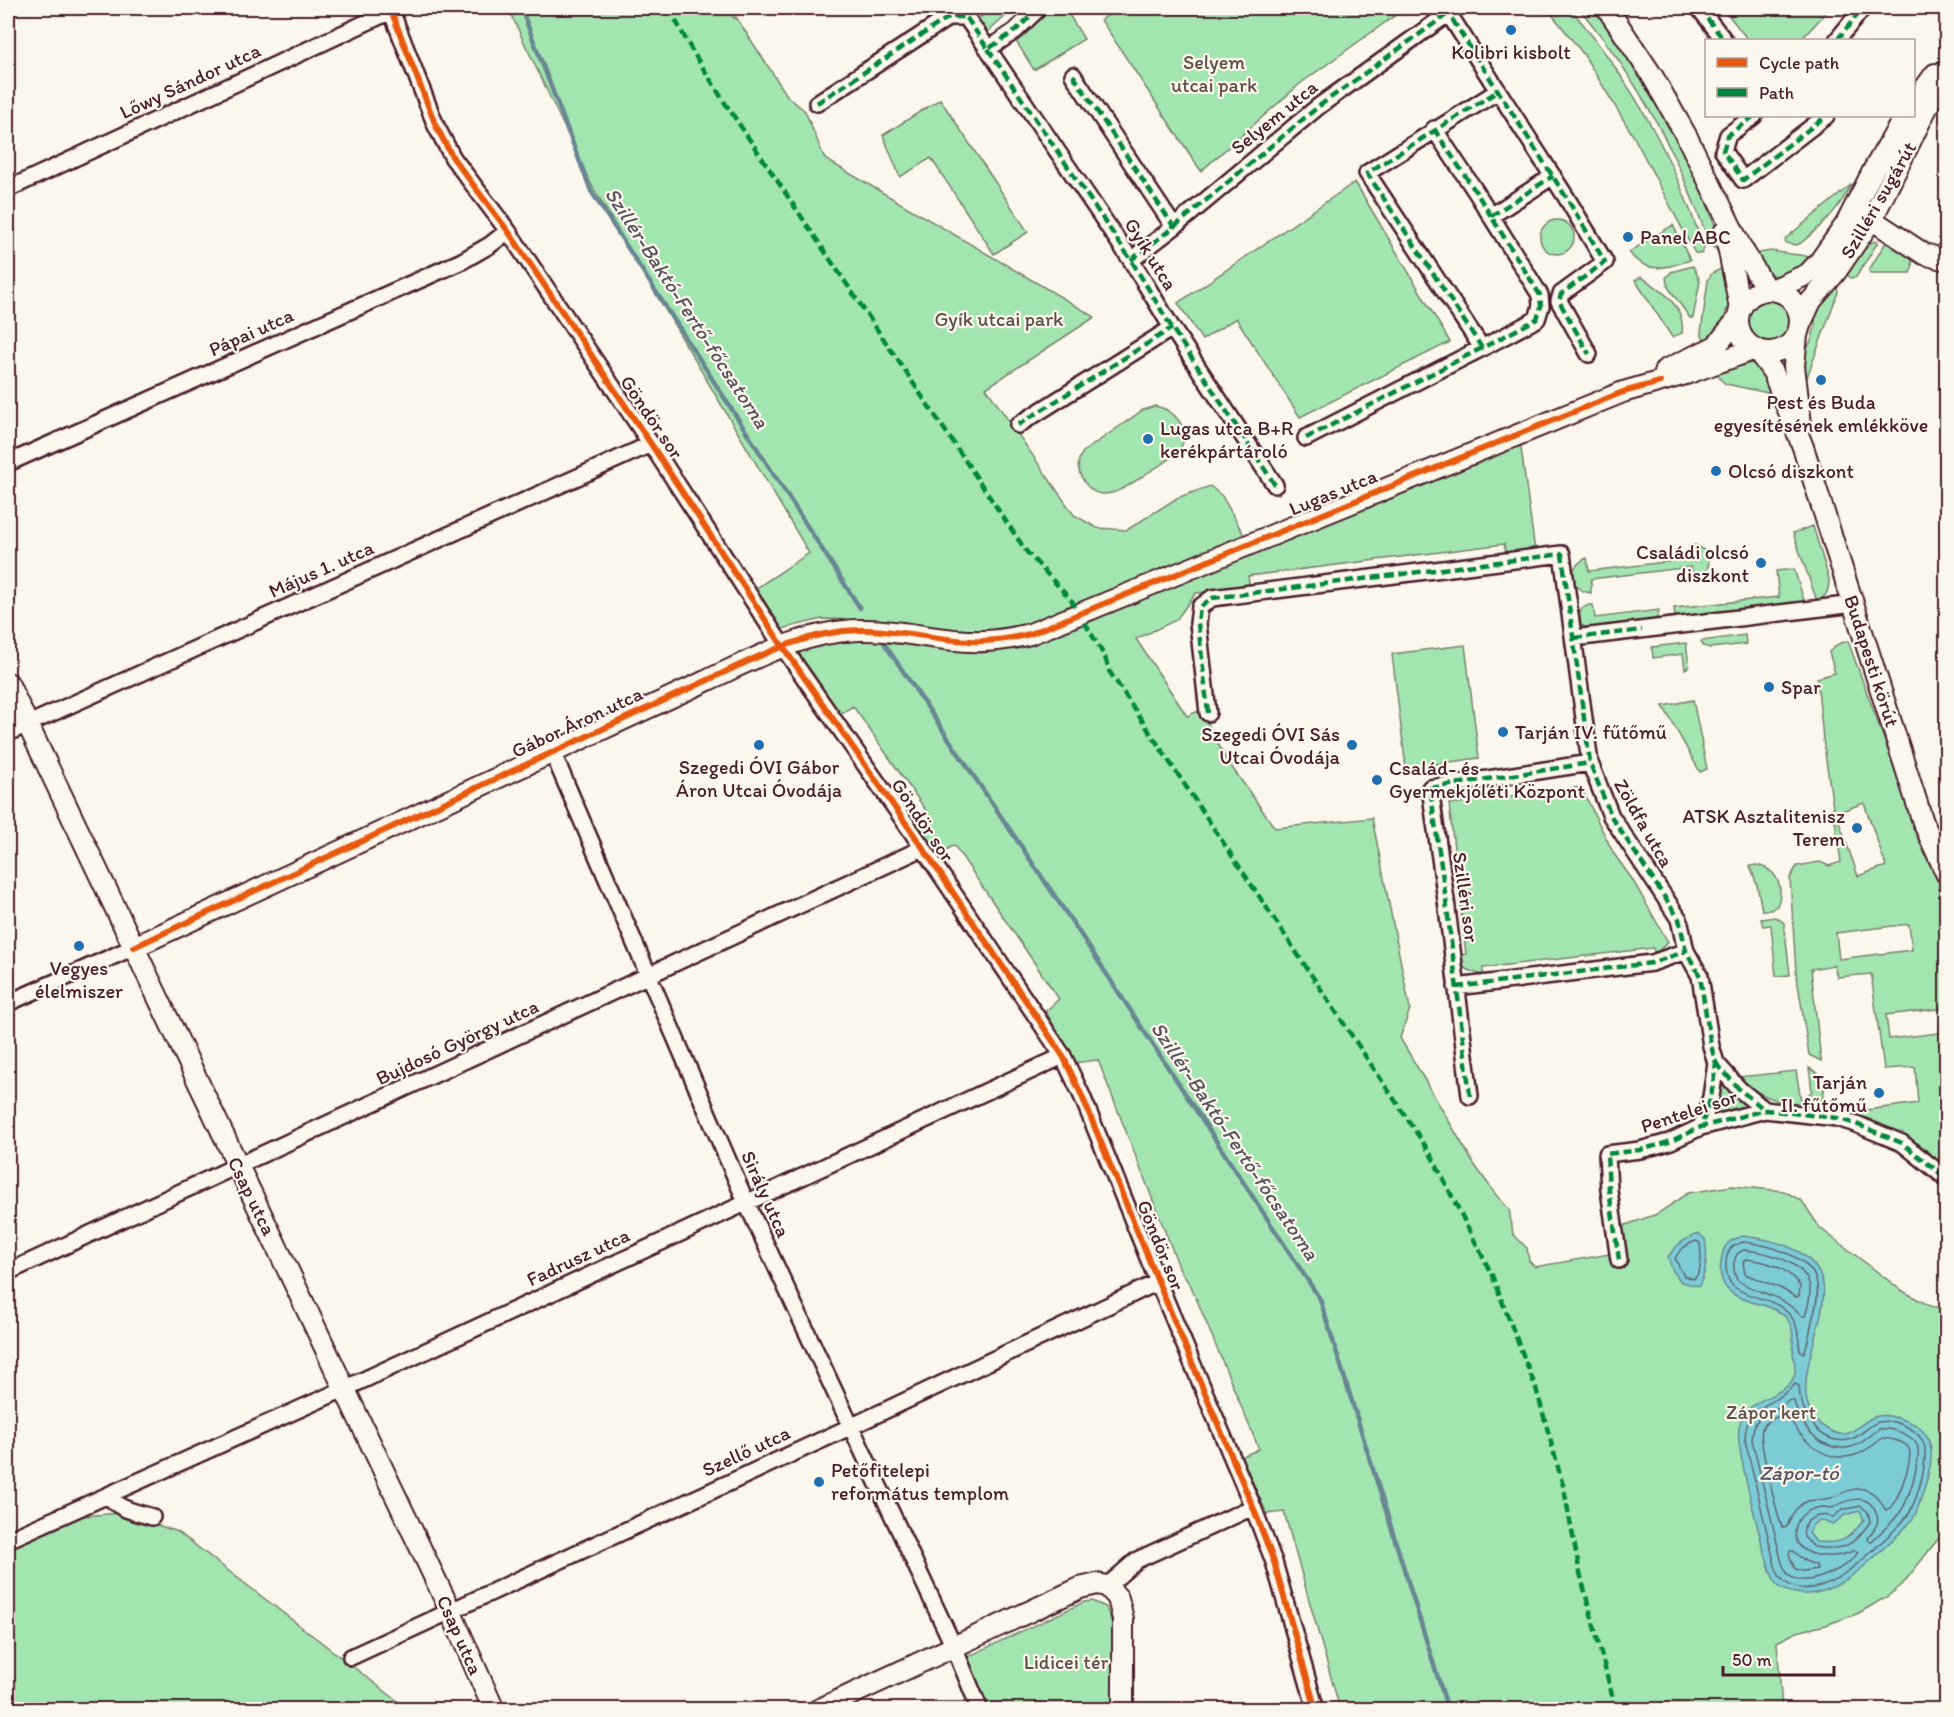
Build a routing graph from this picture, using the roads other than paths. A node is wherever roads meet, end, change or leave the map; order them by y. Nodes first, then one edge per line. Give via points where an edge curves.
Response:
1 (1039, 8) edge
2 (1607, 8) edge
3 (1699, 8) edge
4 (1863, 8) edge
5 (390, 9) edge
6 (1447, 10) edge
7 (1724, 39) edge
8 (1838, 39) edge
9 (988, 49) junction
10 (1947, 57) edge
11 (1947, 69) edge
12 (1073, 75) dead end
13 (1498, 91) junction
14 (1915, 102) edge
15 (816, 103) dead end
16 (1753, 117) edge
17 (1825, 117) edge
18 (1904, 117) edge
19 (1434, 129) junction
20 (1553, 176) junction
21 (1708, 181) junction
22 (8, 189) edge
23 (1855, 208) junction
24 (1491, 216) junction
25 (1872, 219) junction
26 (1174, 227) junction
27 (508, 231) junction
28 (1131, 260) junction
29 (1947, 260) edge
30 (1770, 289) junction
31 (1739, 314) junction
32 (1172, 328) junction
33 (1799, 330) junction
34 (1482, 348) junction
35 (1756, 349) junction
36 (1589, 354) dead end
37 (1623, 392) junction
38 (1018, 424) dead end
39 (1306, 438) dead end
40 (651, 444) junction
41 (1803, 447) junction
42 (8, 463) edge
43 (1275, 485) dead end
44 (1854, 604) junction
45 (1056, 625) joint
46 (1574, 638) junction
47 (783, 647) junction
48 (8, 683) edge
49 (1208, 713) dead end
50 (27, 724) junction
51 (8, 733) edge
52 (552, 752) junction
53 (1590, 763) junction
54 (923, 848) junction
55 (1947, 873) edge
56 (134, 947) junction
57 (1686, 951) junction
58 (649, 975) junction
59 (1456, 987) junction
60 (8, 1003) edge
61 (1063, 1056) junction
62 (1716, 1063) junction
63 (1470, 1096) dead end
64 (1765, 1110) junction
65 (1701, 1127) junction
66 (238, 1167) junction
67 (1947, 1178) edge
68 (746, 1202) junction
69 (1619, 1260) dead end
70 (8, 1272) edge
71 (1158, 1282) junction
72 (344, 1389) junction
73 (850, 1427) junction
74 (110, 1495) junction
75 (1253, 1507) junction
76 (152, 1517) dead end
77 (8, 1540) edge
78 (1107, 1586) junction
79 (450, 1610) junction
80 (954, 1647) junction
81 (351, 1657) dead end
82 (494, 1710) edge
83 (818, 1710) edge
84 (980, 1710) edge
85 (1123, 1710) edge
86 (1316, 1710) edge

1 - 9 street
2 - 21 street via 1653,77
3 - 7 street
4 - 8 street
5 - 22 street, Lőwy Sándor utca
5 - 27 street, Göndör sor via 436,126 453,158
6 - 13 street
6 - 26 street, Selyem utca via 1319,106
9 - 15 street, Gyík utca via 966,17 949,17
9 - 28 street, Gyík utca
10 - 14 street
11 - 25 street, Szilléri sugárút
12 - 26 street, Gyík utca
13 - 19 street
13 - 20 street
16 - 17 street via 1728,135 1723,151 1743,180
18 - 23 street, Szilléri sugárút
19 - 24 street
19 - 34 street via 1367,172
20 - 24 street
20 - 36 street via 1605,262 1561,294 1559,302
21 - 30 street via 1741,248
21 - 31 street via 1730,251
23 - 25 street
23 - 30 street, Szilléri sugárút via 1808,274
24 - 34 street via 1540,295 1541,306 1538,319
25 - 29 street via 1924,254
25 - 33 street, Szilléri sugárút via 1811,301
26 - 28 street, Selyem utca
27 - 40 street, Göndör sor
27 - 42 street, Pápai utca via 462,261
28 - 32 street, Gyík utca
30 - 31 street via 1750,295
30 - 33 street via 1784,292 1797,306
31 - 35 street via 1742,336
31 - 37 street, Lugas utca via 1716,346
32 - 38 street
32 - 43 street, Gyík utca
33 - 35 street via 1782,350
33 - 41 street, Budapesti körút via 1794,366
34 - 39 street
35 - 37 street, Lugas utca
35 - 41 street, Budapesti körút via 1773,372
37 - 45 street, Lugas utca
40 - 47 street, Göndör sor
40 - 50 street, Május 1. utca
41 - 44 street, Budapesti körút
44 - 46 street
44 - 55 street, Budapesti körút via 1923,822
45 - 47 street, Gábor Áron utca via 990,641 847,630
46 - 49 street, Zöldfa utca via 1562,554 1212,598 1200,607 1198,623
46 - 53 street, Zöldfa utca
47 - 52 street, Gábor Áron utca
47 - 54 street, Göndör sor
48 - 50 street, Csap utca
50 - 51 street, Május 1. utca
50 - 56 street, Csap utca
52 - 56 street, Gábor Áron utca
52 - 58 street, Sirály utca
53 - 57 street, Zöldfa utca via 1611,816 1679,919
53 - 59 street, Szilléri sor via 1430,788
54 - 58 street, Bujdosó György utca
54 - 61 street, Göndör sor
56 - 60 street, Gábor Áron utca
56 - 66 street, Csap utca
57 - 59 street via 1653,963
57 - 62 street, Zöldfa utca via 1700,976
58 - 66 street, Bujdosó György utca
58 - 68 street, Sirály utca
59 - 63 street, Szilléri sor
61 - 68 street, Fadrusz utca
61 - 71 street, Göndör sor
62 - 64 street, Zöldfa utca
62 - 65 street, Zöldfa utca
64 - 65 street, Pentelei sor
64 - 67 street, Pentelei sor via 1837,1118 1856,1124 1902,1143
65 - 69 street, Pentelei sor via 1669,1142 1607,1154
66 - 70 street, Bujdosó György utca
66 - 72 street, Csap utca
68 - 72 street, Fadrusz utca
68 - 73 street, Sirály utca
71 - 73 street, Szellő utca
71 - 75 street, Göndör sor
72 - 74 street, Fadrusz utca
72 - 79 street, Csap utca
73 - 79 street, Szellő utca
73 - 80 street, Sirály utca
74 - 76 street via 120,1507
74 - 77 street, Fadrusz utca
75 - 78 street via 1137,1560
75 - 86 street, Göndör sor via 1274,1562
78 - 80 street via 1080,1588
78 - 85 street via 1118,1598 1123,1619
79 - 81 street, Szellő utca
79 - 82 street, Csap utca
80 - 83 street
80 - 84 street

